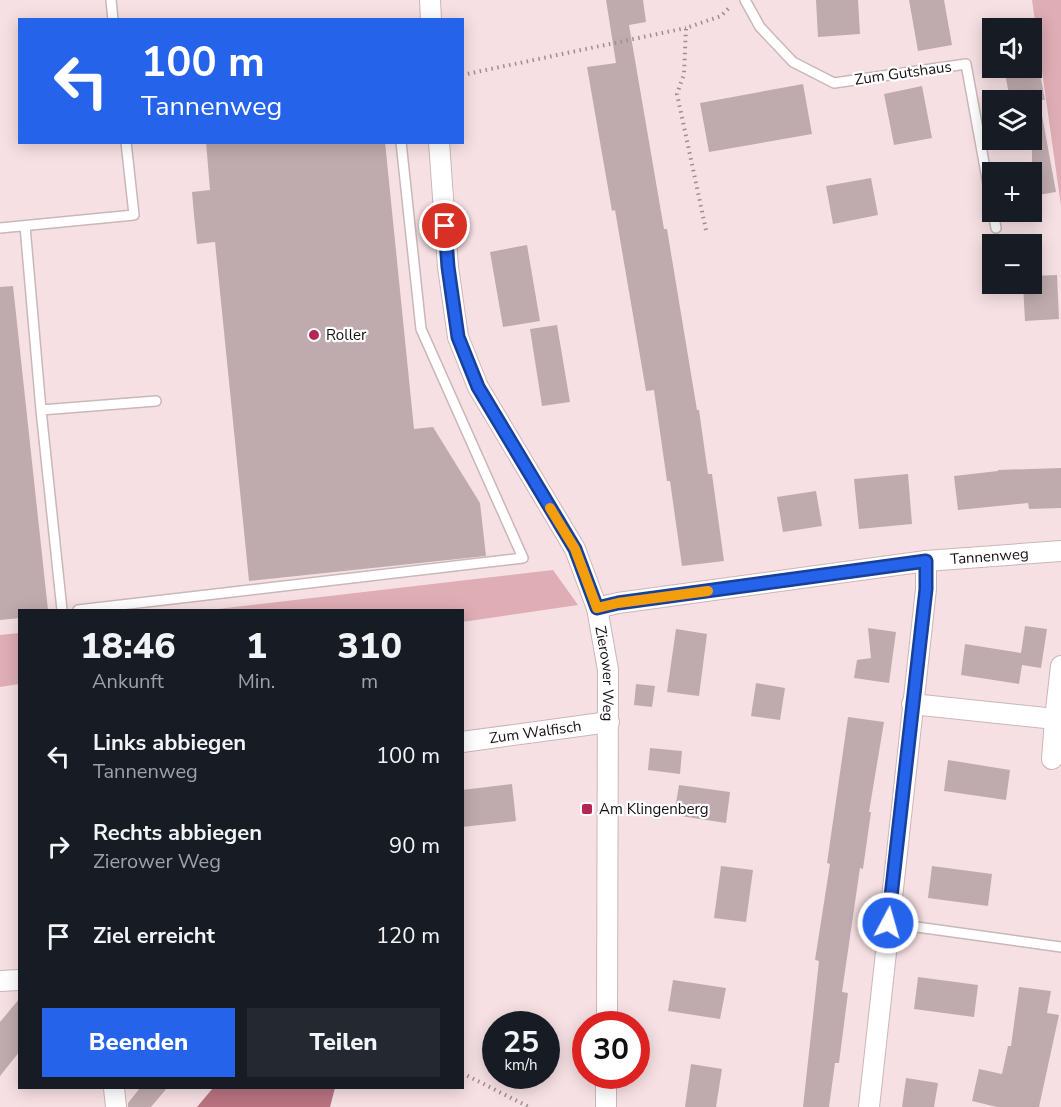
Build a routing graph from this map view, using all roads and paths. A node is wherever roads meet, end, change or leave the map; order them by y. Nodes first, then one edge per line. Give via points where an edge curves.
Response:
1 (111, 0) edge
2 (430, 0) edge
3 (737, 0) edge
4 (746, 0) edge
5 (113, 18) edge
6 (431, 18) edge
7 (686, 28) junction
8 (464, 75) edge
9 (126, 144) edge
10 (401, 144) edge
11 (439, 144) edge
12 (25, 226) junction
13 (0, 228) edge
14 (996, 228) dead end
15 (706, 230) dead end
16 (156, 401) dead end
17 (41, 410) junction
18 (1061, 551) edge
19 (926, 561) junction
20 (597, 608) junction
21 (62, 609) edge
22 (87, 609) edge
23 (1061, 666) edge
24 (912, 704) junction
25 (1056, 719) junction
26 (609, 722) junction
27 (464, 742) edge
28 (1052, 759) dead end
29 (888, 923) junction
30 (1061, 947) edge
31 (18, 980) edge
32 (0, 981) edge
33 (607, 1011) edge
34 (464, 1074) edge
35 (114, 1089) edge
36 (606, 1089) edge
37 (116, 1107) edge
38 (529, 1107) edge
39 (606, 1107) edge
40 (869, 1107) edge

1 - 5 lane
2 - 6 street
3 - 7 path via 721,16
4 - 14 lane, Zum Gutshaus via 760,27 793,62 834,83 966,64
7 - 8 path
7 - 15 path via 684,74 677,94
9 - 12 lane via 134,215
10 - 22 lane via 421,329 523,558
11 - 20 street, Zierower Weg via 448,267 458,337 478,387 575,549
12 - 13 lane
12 - 17 lane
16 - 17 lane
17 - 21 lane
18 - 19 street, Tannenweg
19 - 20 street, Tannenweg
19 - 24 street
20 - 26 street, Zierower Weg via 609,670
23 - 25 street
24 - 25 street
24 - 29 street
25 - 28 street
26 - 27 street, Zum Walfisch
26 - 33 street, Zierower Weg
29 - 30 lane
29 - 40 street
31 - 32 street
34 - 38 path
35 - 37 street
36 - 39 street

